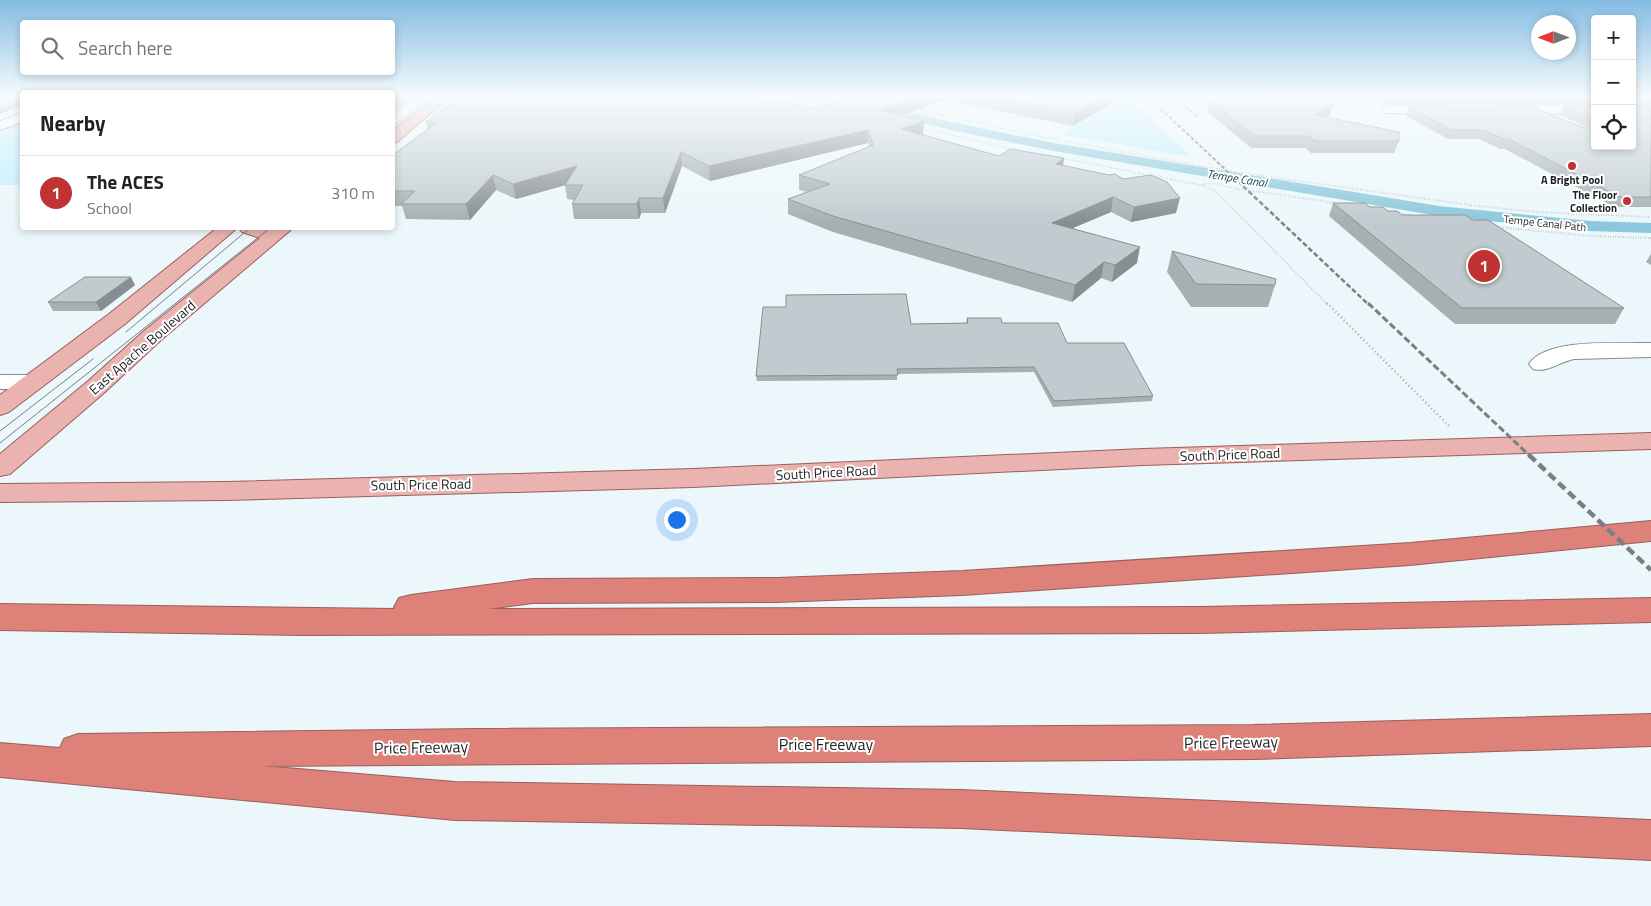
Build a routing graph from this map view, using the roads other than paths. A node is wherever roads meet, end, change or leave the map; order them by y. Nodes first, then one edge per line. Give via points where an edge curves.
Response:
1 (226, 230) edge
2 (254, 230) edge
3 (280, 231) edge
4 (1651, 350) edge
5 (1541, 364) dead end
6 (0, 382) edge
7 (33, 382) junction
8 (0, 407) edge
9 (1651, 441) edge
10 (0, 468) edge
11 (0, 493) edge
12 (1651, 531) edge
13 (1651, 610) edge
14 (0, 617) edge
15 (304, 622) junction
16 (1651, 730) edge
17 (0, 752) edge
18 (0, 760) edge
19 (1651, 840) edge

1 - 7 main road via 117,319
2 - 3 main road via 263,233
3 - 10 main road, East Apache Boulevard via 152,336 96,388
4 - 5 street via 1574,352 1555,356
6 - 7 street
7 - 8 main road
9 - 11 main road, South Price Road via 1133,458 693,478 226,491
12 - 15 highway via 1410,554 962,583 777,590 533,591
13 - 15 highway via 1201,620
14 - 15 highway
16 - 17 highway, Price Freeway via 1254,742
18 - 19 highway via 455,801 961,809

